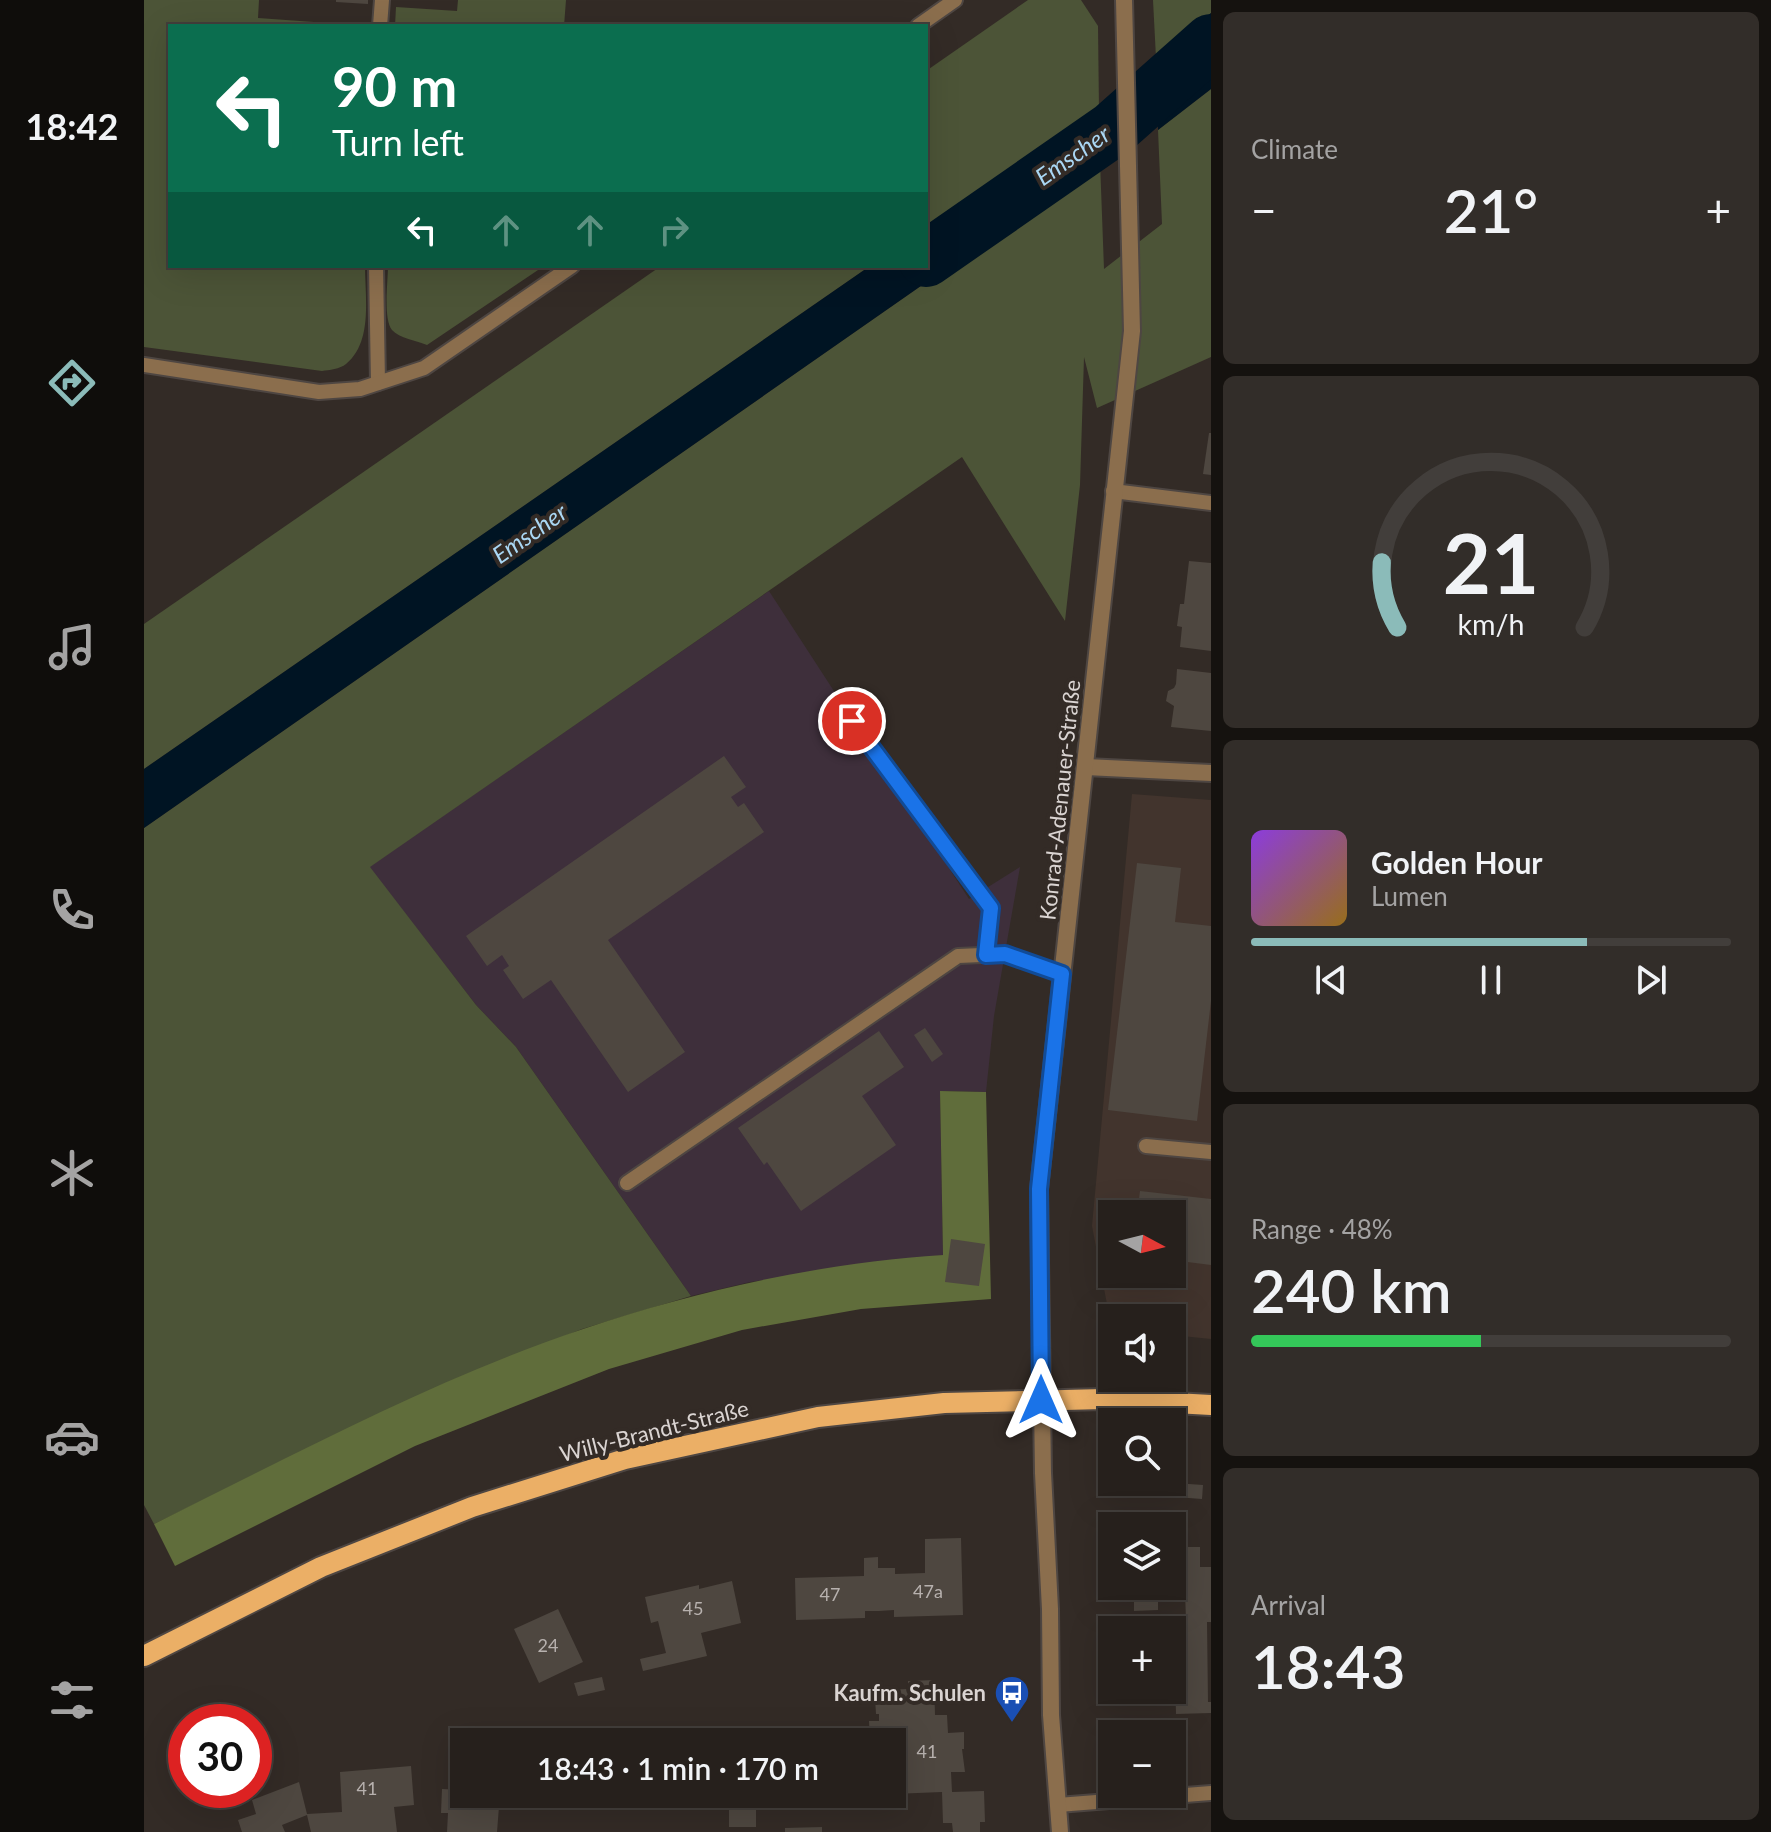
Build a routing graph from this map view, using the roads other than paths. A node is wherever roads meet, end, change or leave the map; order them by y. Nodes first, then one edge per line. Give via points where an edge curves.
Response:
1 (382, 0) edge
2 (955, 0) edge
3 (1124, 0) edge
4 (380, 24) edge
5 (921, 24) edge
6 (376, 268) edge
7 (569, 268) edge
8 (144, 365) edge
9 (378, 383) junction
10 (1113, 491) junction
11 (1211, 503) edge
12 (852, 721) dead end
13 (1086, 767) junction
14 (1211, 773) edge
15 (986, 955) junction
16 (1062, 974) junction
17 (1146, 1146) dead end
18 (1211, 1152) edge
19 (627, 1183) dead end
20 (1041, 1400) junction
21 (1211, 1405) edge
22 (144, 1656) edge
23 (1211, 1793) edge
24 (1058, 1805) junction
25 (1060, 1832) edge

1 - 4 lane
2 - 5 lane
3 - 10 street, Konrad-Adenauer-Straße via 1132,331
6 - 9 lane
7 - 9 lane via 424,368
8 - 9 lane via 319,392
10 - 11 lane
10 - 13 street, Konrad-Adenauer-Straße
12 - 15 lane via 991,908
13 - 14 street
13 - 16 street, Konrad-Adenauer-Straße
15 - 16 lane via 1005,954
15 - 19 lane via 958,956
16 - 20 street, Konrad-Adenauer-Straße via 1039,1189
17 - 18 lane
20 - 21 main road, Willy-Brandt-Straße
20 - 22 main road, Willy-Brandt-Straße via 944,1403 818,1417 625,1459 472,1507 321,1567
20 - 24 street, Konrad-Adenauer-Straße
23 - 24 lane
24 - 25 street, Konrad-Adenauer-Straße

